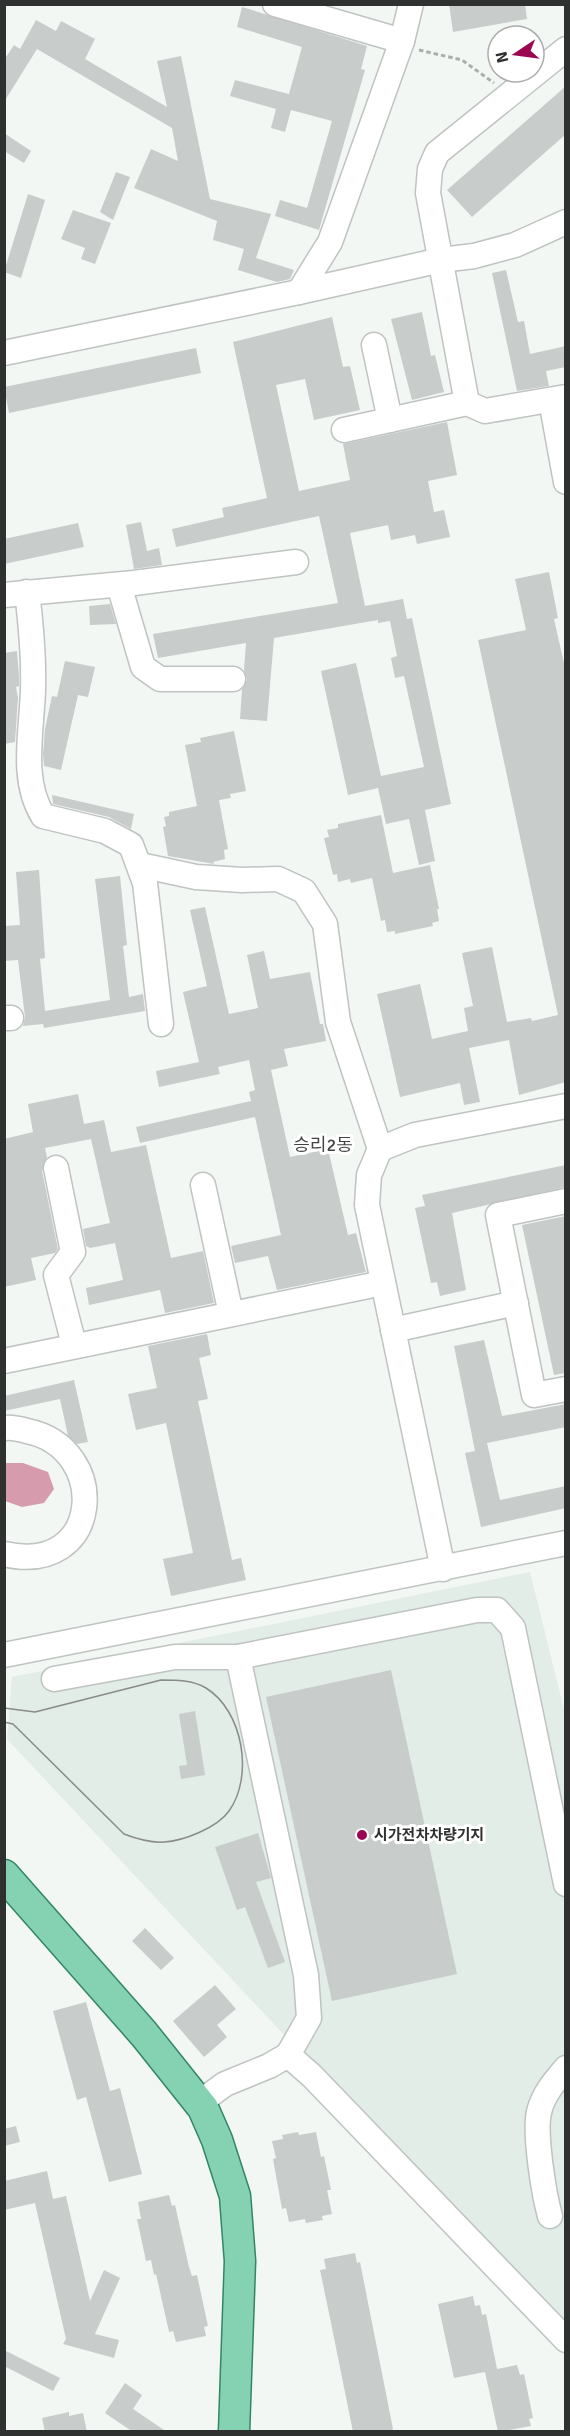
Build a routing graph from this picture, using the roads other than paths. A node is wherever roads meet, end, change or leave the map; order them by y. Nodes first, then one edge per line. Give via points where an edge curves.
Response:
1 (275, 4) edge
2 (411, 4) edge
3 (402, 41) junction
4 (566, 49) edge
5 (566, 222) edge
6 (441, 260) junction
7 (299, 292) junction
8 (374, 345) dead end
9 (4, 353) edge
10 (558, 399) edge
11 (467, 403) junction
12 (390, 420) junction
13 (344, 430) dead end
14 (566, 482) edge
15 (296, 562) dead end
16 (127, 584) junction
17 (16, 594) edge
18 (233, 679) dead end
19 (140, 866) junction
20 (161, 1024) dead end
21 (566, 1106) edge
22 (380, 1149) junction
23 (56, 1168) dead end
24 (203, 1185) dead end
25 (566, 1201) edge
26 (383, 1283) junction
27 (516, 1303) junction
28 (231, 1314) junction
29 (393, 1330) junction
30 (74, 1345) junction
31 (4, 1361) edge
32 (566, 1389) edge
33 (4, 1428) edge
34 (566, 1543) edge
35 (4, 1554) edge
36 (443, 1569) junction
37 (4, 1655) edge
38 (238, 1657) junction
39 (54, 1679) dead end
40 (4, 1875) edge
41 (566, 1884) edge
42 (291, 2050) junction
43 (566, 2068) edge
44 (198, 2103) junction
45 (550, 2216) dead end
46 (566, 2340) edge
47 (234, 2432) edge

1 - 3 street
2 - 3 street
3 - 7 street via 330,242
4 - 6 street via 436,153 428,193
5 - 6 street via 515,245
6 - 7 street
6 - 11 street
7 - 9 street
8 - 12 street
10 - 11 street via 485,411
10 - 14 street
11 - 12 street
12 - 13 street
15 - 16 street
16 - 17 street
16 - 18 street via 127,618 143,667 160,679
17 - 19 street via 33,646 29,760 32,798 43,816 105,831 131,845
19 - 20 street
19 - 22 street via 196,877 278,879 304,891 325,924 338,1022
21 - 22 street via 415,1135
22 - 26 street via 369,1174 367,1205
23 - 30 street via 73,1252 56,1275
24 - 28 street
25 - 27 street via 498,1215
26 - 28 street
26 - 29 street
27 - 29 street
27 - 32 street via 534,1395
28 - 30 street
29 - 36 street
30 - 31 street
33 - 35 street via 43,1434 75,1460 85,1512 69,1543 22,1558
34 - 36 street
36 - 37 street
38 - 39 street via 175,1657
38 - 41 street via 477,1610 497,1610 513,1628
38 - 42 street via 306,1975 309,2018
40 - 44 main road via 144,2034
42 - 44 street via 269,2066 225,2084
42 - 46 street
43 - 45 street via 546,2092 538,2114
44 - 47 main road via 217,2140 235,2196 240,2261

